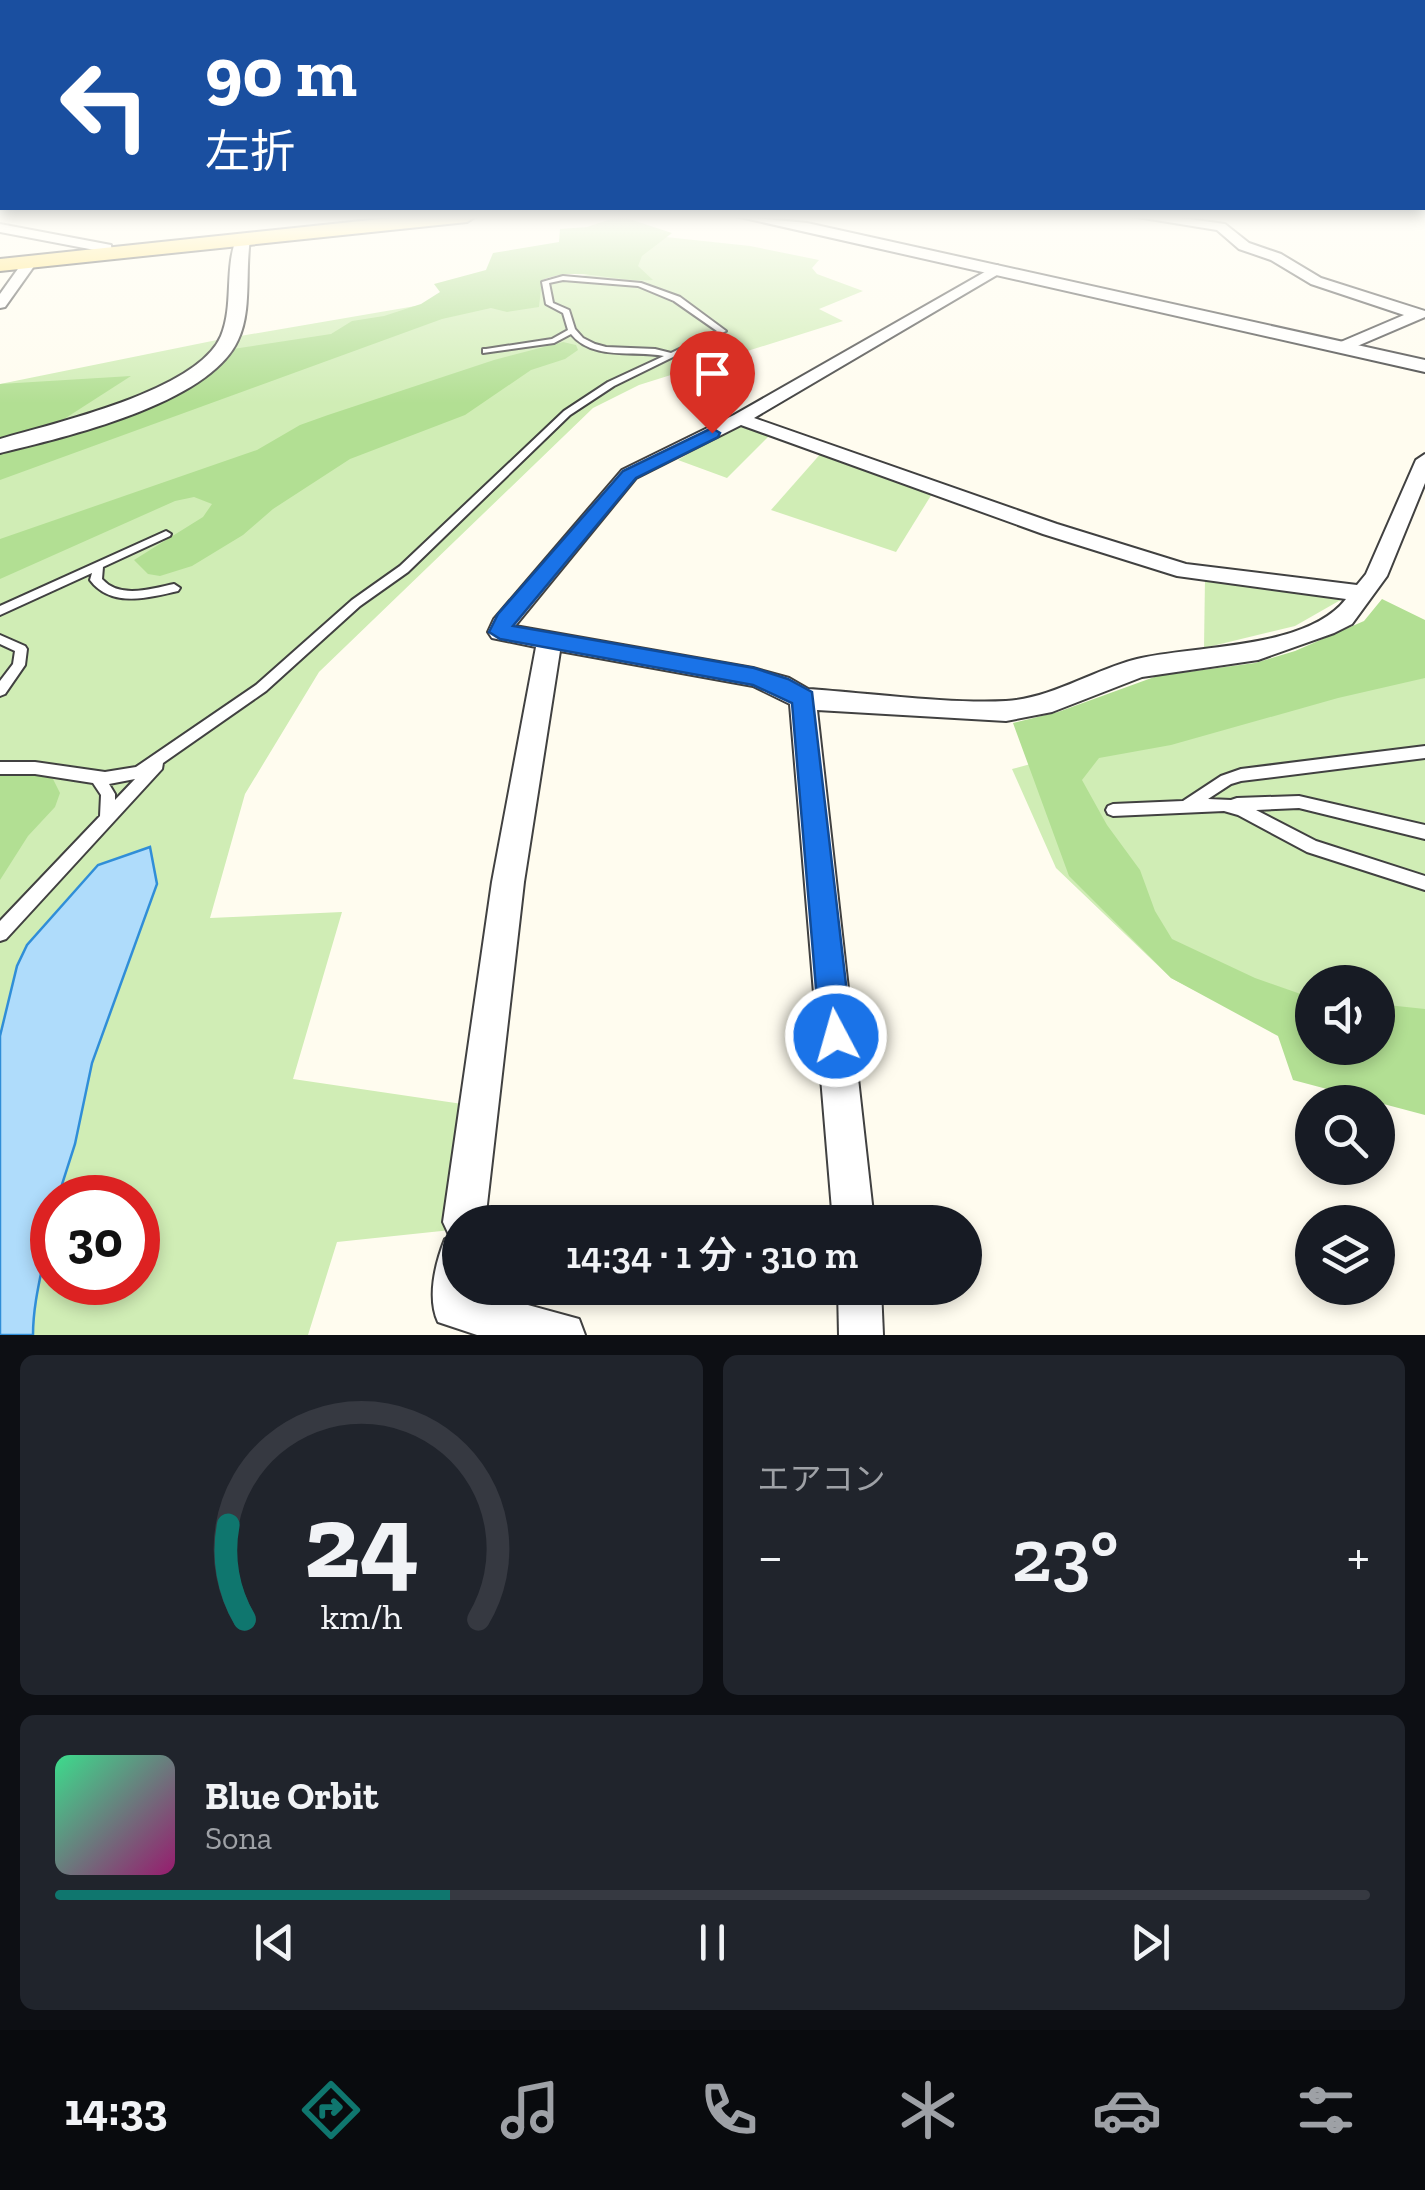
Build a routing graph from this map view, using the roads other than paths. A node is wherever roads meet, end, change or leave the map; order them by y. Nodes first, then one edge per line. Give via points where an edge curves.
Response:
1 (18, 278) edge
2 (237, 278) edge
3 (562, 278) edge
4 (567, 278) edge
5 (981, 278) edge
6 (1038, 278) edge
7 (1312, 278) edge
8 (0, 304) edge
9 (1421, 314) edge
10 (569, 332) junction
11 (1342, 347) junction
12 (486, 351) dead end
13 (671, 355) junction
14 (1425, 366) edge
15 (740, 419) junction
16 (0, 446) edge
17 (1425, 460) edge
18 (166, 534) dead end
19 (98, 567) junction
20 (174, 588) dead end
21 (1365, 594) junction
22 (0, 611) edge
23 (0, 638) edge
24 (549, 642) junction
25 (0, 691) edge
26 (803, 699) junction
27 (168, 752) junction
28 (1425, 752) edge
29 (0, 768) edge
30 (98, 780) junction
31 (1224, 805) junction
32 (1185, 807) junction
33 (1112, 810) dead end
34 (106, 822) junction
35 (1425, 832) edge
36 (1425, 884) edge
37 (0, 933) edge
38 (466, 1205) edge
39 (852, 1205) edge
40 (453, 1305) edge
41 (860, 1305) edge
42 (563, 1335) edge
43 (861, 1335) edge

1 - 8 street
2 - 16 street via 229,340 198,372 170,391
3 - 10 lane via 546,282 550,304 566,312
4 - 13 lane via 640,284 722,331
5 - 15 street
6 - 11 street
7 - 9 street
9 - 11 street
10 - 12 lane via 554,341
10 - 13 lane via 586,345
11 - 14 street
13 - 27 lane via 566,413 404,570 356,603 261,688
15 - 21 street via 1185,571
15 - 24 street via 630,474 500,632
17 - 21 street
18 - 19 lane
19 - 20 lane via 100,588 114,595
19 - 22 lane
21 - 26 street via 1344,618 1258,651 1139,668 1043,705 1006,711
23 - 25 lane via 20,649 19,665
24 - 26 street via 754,677
24 - 38 street via 508,882
26 - 39 street
27 - 30 lane via 140,772
27 - 34 lane
28 - 32 lane via 1240,775
29 - 30 lane
30 - 34 lane via 108,794
31 - 32 lane
31 - 35 lane via 1300,802
31 - 36 lane via 1312,848
32 - 33 lane
34 - 37 lane
40 - 42 street
41 - 43 street

